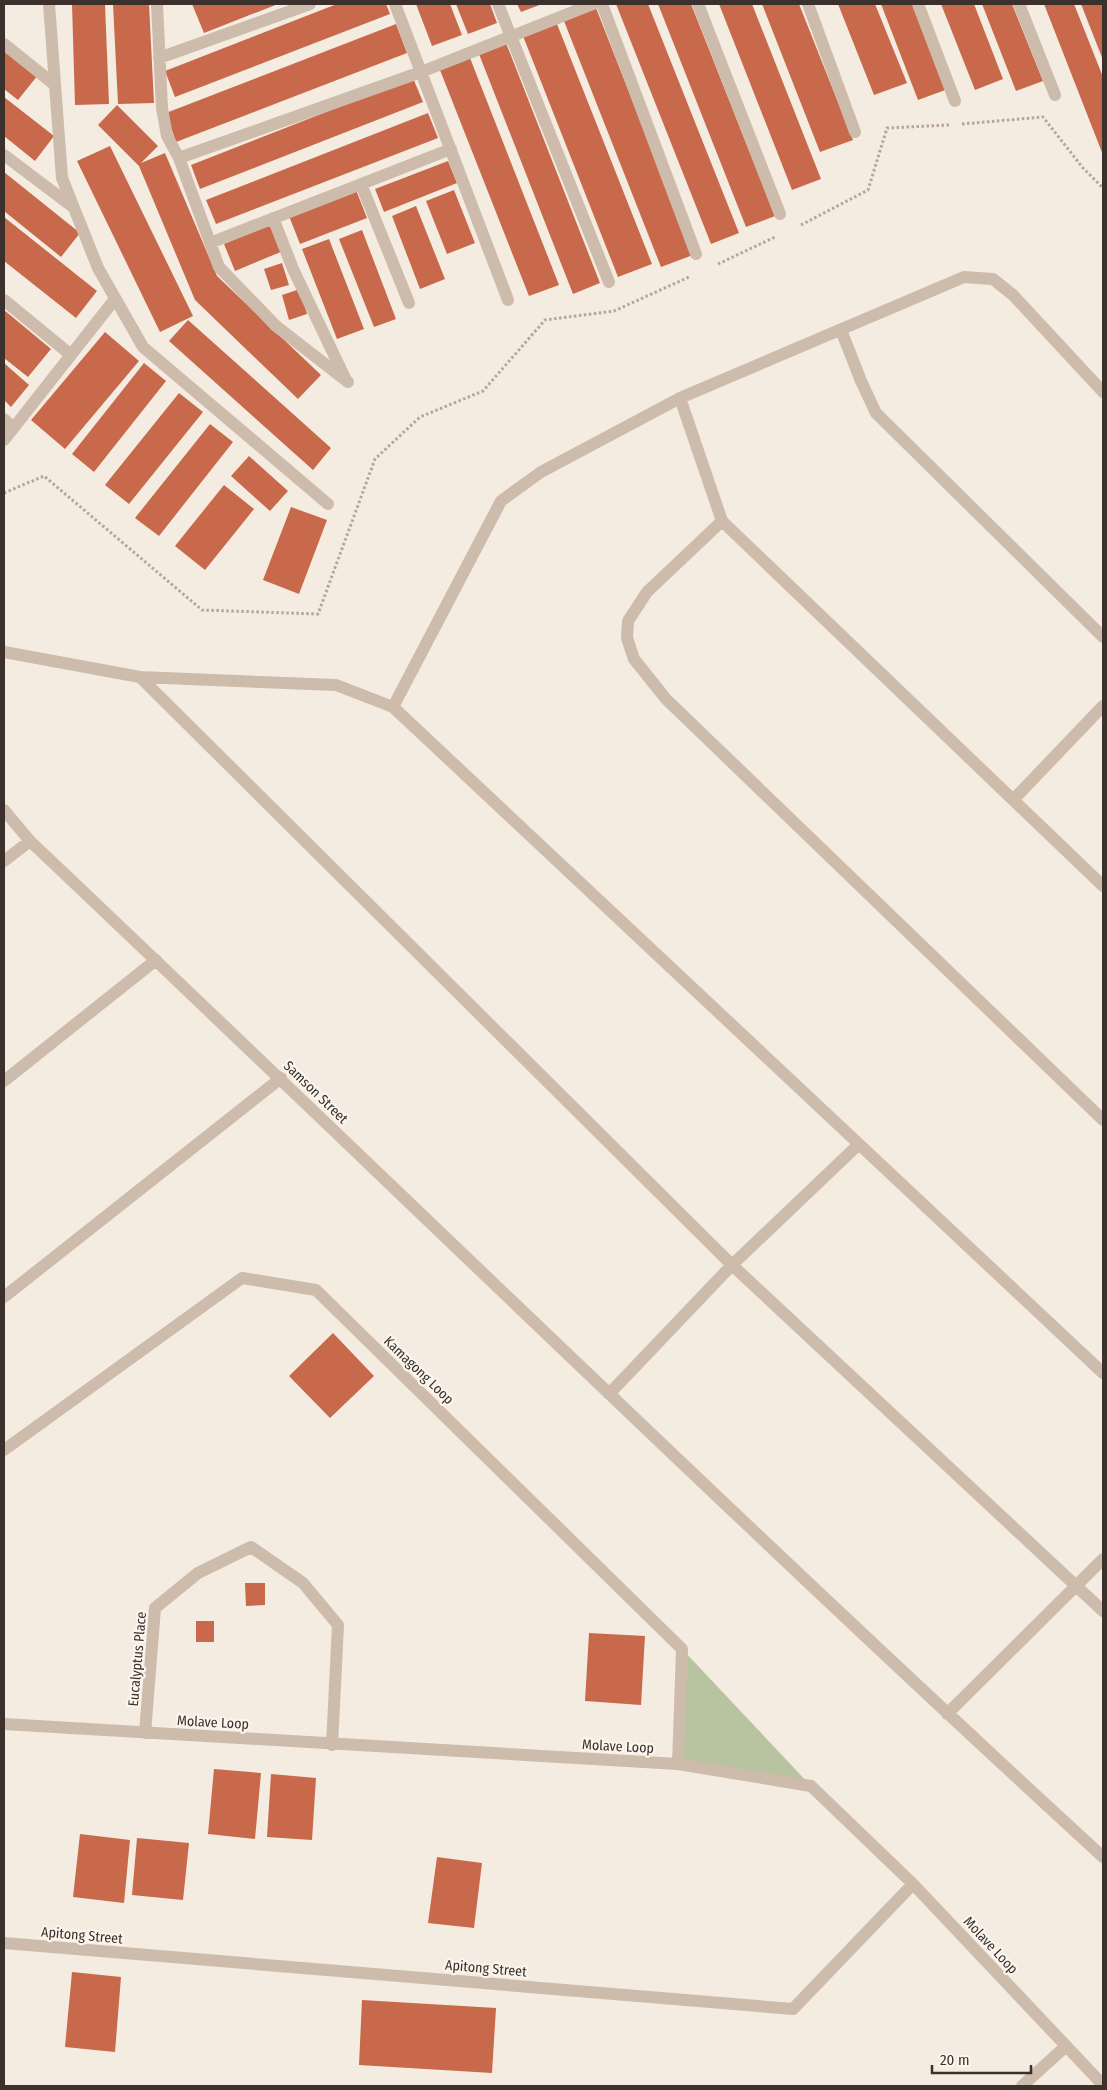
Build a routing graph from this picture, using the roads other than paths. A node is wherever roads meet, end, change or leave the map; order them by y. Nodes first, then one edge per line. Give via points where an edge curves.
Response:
1 (49, 4) edge
2 (157, 4) edge
3 (310, 4) edge
4 (395, 4) edge
5 (498, 4) edge
6 (593, 4) edge
7 (602, 4) edge
8 (698, 4) edge
9 (808, 4) edge
10 (918, 4) edge
11 (1019, 4) edge
12 (511, 36) junction
13 (4, 44) edge
14 (159, 58) junction
15 (421, 72) junction
16 (55, 85) junction
17 (1055, 95) dead end
18 (955, 101) dead end
19 (855, 132) dead end
20 (451, 149) junction
21 (4, 155) edge
22 (179, 158) junction
23 (361, 184) junction
24 (73, 207) junction
25 (780, 214) dead end
26 (273, 218) junction
27 (210, 243) junction
28 (696, 254) dead end
29 (609, 282) dead end
30 (115, 299) junction
31 (4, 300) edge
32 (508, 300) dead end
33 (409, 303) dead end
34 (841, 330) junction
35 (71, 355) junction
36 (1103, 392) edge
37 (680, 398) junction
38 (8, 423) edge
39 (4, 440) edge
40 (328, 504) dead end
41 (722, 521) junction
42 (1103, 637) edge
43 (4, 652) edge
44 (140, 677) junction
45 (1103, 706) edge
46 (393, 707) junction
47 (1013, 800) junction
48 (4, 810) edge
49 (30, 841) junction
50 (4, 861) edge
51 (1103, 886) edge
52 (156, 960) junction
53 (280, 1078) junction
54 (4, 1080) edge
55 (1103, 1120) edge
56 (859, 1144) junction
57 (732, 1265) junction
58 (4, 1297) edge
59 (1103, 1373) edge
60 (609, 1394) junction
61 (4, 1450) edge
62 (1103, 1559) edge
63 (1076, 1585) junction
64 (1103, 1611) edge
65 (947, 1714) junction
66 (4, 1724) edge
67 (146, 1733) junction
68 (332, 1744) junction
69 (678, 1764) junction
70 (1103, 1857) edge
71 (913, 1884) junction
72 (4, 1943) edge
73 (1065, 2047) junction
74 (1103, 2085) edge
75 (1022, 2086) edge

1 - 16 street
2 - 14 street
3 - 14 street
4 - 15 street
5 - 12 street
6 - 12 street
7 - 28 street
8 - 25 street
9 - 19 street
10 - 18 street
11 - 17 street
12 - 15 street
12 - 29 street
13 - 16 street
14 - 22 street via 167,136
15 - 20 street
15 - 22 street
16 - 24 street via 62,178
20 - 23 street
20 - 32 street
21 - 24 street
22 - 27 street
23 - 26 street
23 - 33 street
24 - 30 street via 98,268
26 - 27 street
26 - 27 street via 293,269 348,382 276,326 219,267
30 - 35 street
30 - 40 street via 143,347
31 - 35 street
34 - 36 street via 964,277 993,279
34 - 37 street
34 - 42 street via 876,413
35 - 38 street
37 - 41 street
37 - 46 street via 541,472 501,502
38 - 39 street
41 - 47 street
41 - 55 street via 647,592 628,620 627,638 634,659 666,699
43 - 44 street
44 - 46 street via 336,685
44 - 57 street
45 - 47 street
46 - 56 street
47 - 51 street
48 - 49 street, Samson Street
49 - 50 street
49 - 52 street, Samson Street
52 - 53 street, Samson Street
52 - 54 street
53 - 58 street
53 - 60 street, Samson Street
56 - 57 street
56 - 59 street
57 - 60 street
57 - 63 street
60 - 65 street, Samson Street
61 - 69 street, Kamagong Loop via 242,1278 316,1290 682,1649
62 - 63 street
63 - 64 street
63 - 65 street
65 - 70 street, Samson Street
66 - 67 street, Molave Loop
67 - 68 street, Molave Loop
67 - 68 street, Eucalyptus Place via 154,1608 198,1573 251,1547 303,1583 338,1625
68 - 69 street, Molave Loop
69 - 71 street, Molave Loop via 811,1786
71 - 72 street, Apitong Street via 793,2009
71 - 73 street, Molave Loop
73 - 74 street, Molave Loop
73 - 75 street

